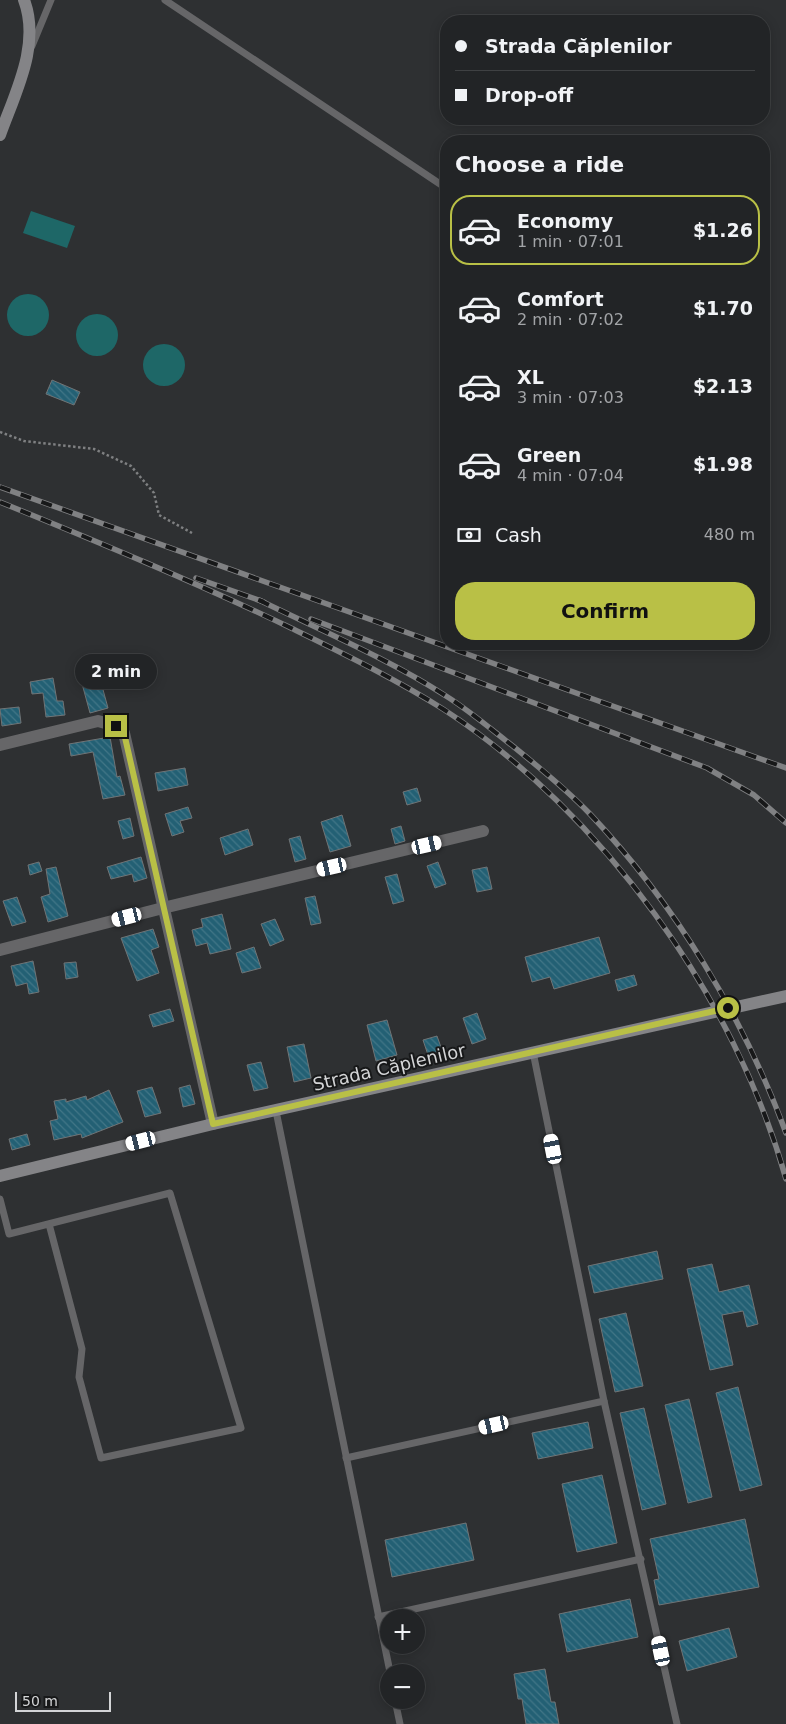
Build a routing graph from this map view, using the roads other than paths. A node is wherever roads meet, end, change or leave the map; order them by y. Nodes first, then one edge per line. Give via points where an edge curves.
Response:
1 (24, 0) edge
2 (51, 0) edge
3 (165, 0) edge
4 (27, 60) junction
5 (0, 135) edge
6 (440, 184) edge
7 (0, 745) edge
8 (483, 831) dead end
9 (163, 908) junction
10 (0, 950) edge
11 (786, 996) edge
12 (533, 1052) junction
13 (276, 1111) junction
14 (213, 1124) junction
15 (0, 1176) edge
16 (0, 1199) edge
17 (49, 1224) junction
18 (604, 1401) junction
19 (346, 1458) junction
20 (641, 1559) junction
21 (378, 1617) junction
22 (388, 1664) edge
23 (397, 1709) edge
24 (400, 1724) edge
25 (677, 1724) edge

1 - 4 street via 30,29
2 - 4 lane
3 - 6 lane
4 - 5 street
7 - 9 street via 98,722 116,726 124,733
8 - 9 street
9 - 10 street
9 - 14 street
11 - 12 street, Strada Căplenilor
12 - 13 street, Strada Căplenilor
12 - 18 lane
13 - 14 street, Strada Căplenilor
13 - 19 lane
14 - 15 street, Strada Căplenilor
16 - 17 lane via 9,1234
17 - 17 lane via 82,1349 79,1377 101,1458 241,1428 170,1193
18 - 19 lane
18 - 20 lane
19 - 21 lane
20 - 21 lane
20 - 25 lane
21 - 22 lane
23 - 24 lane

